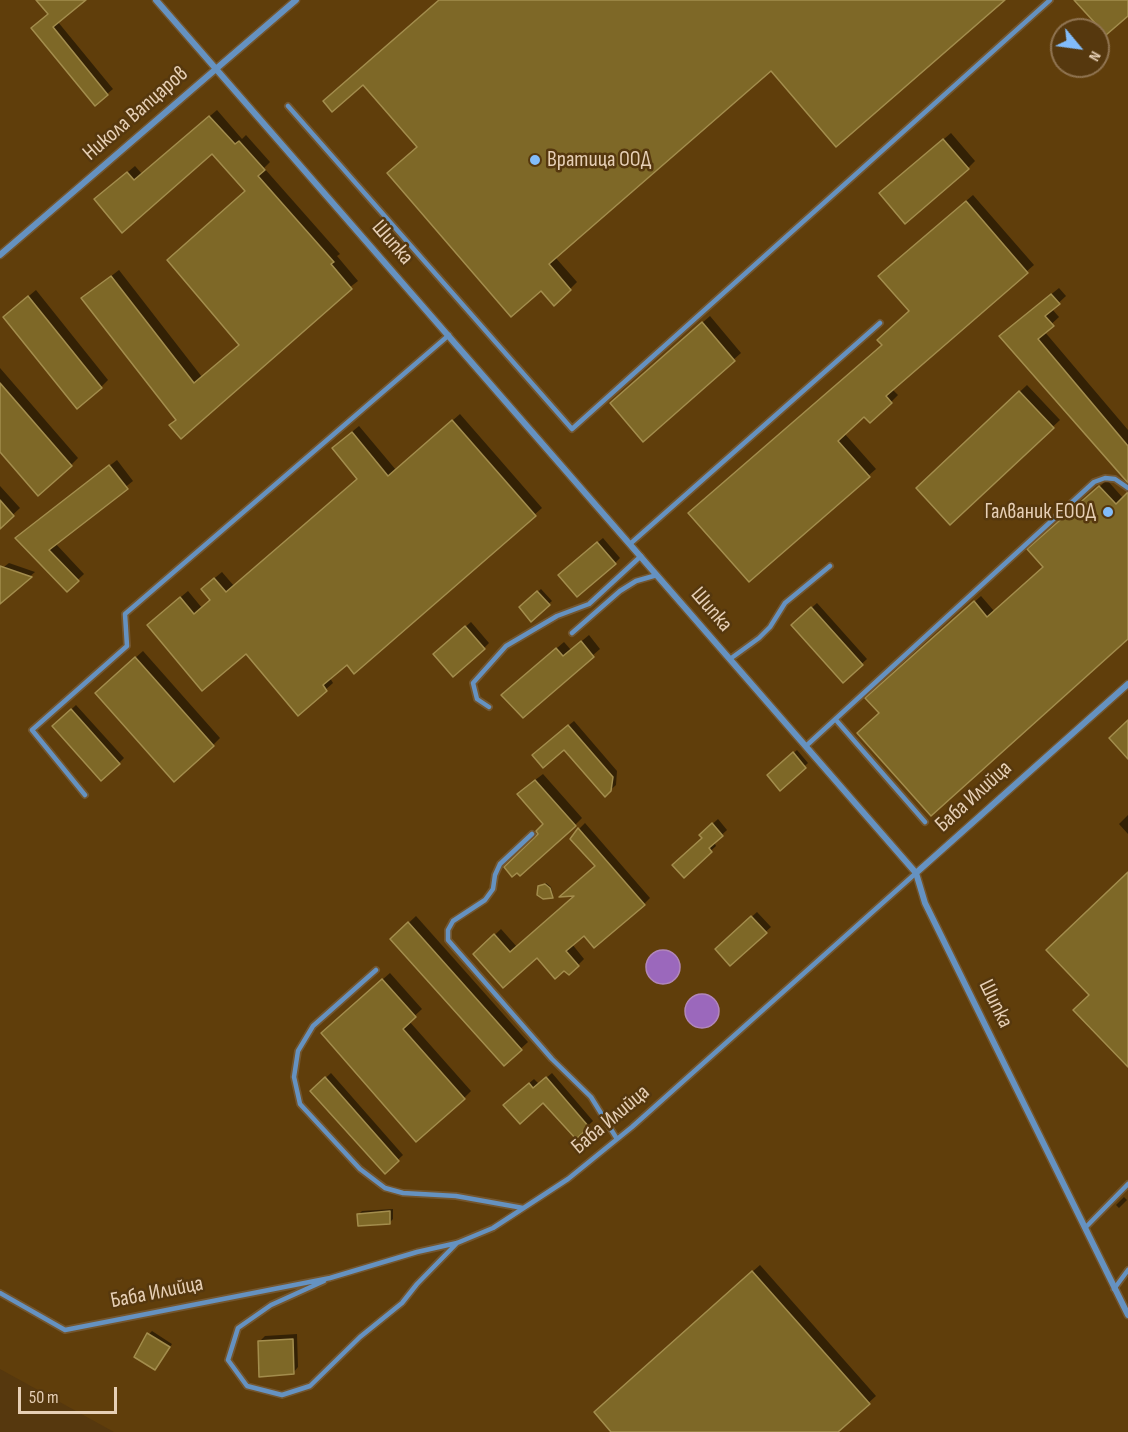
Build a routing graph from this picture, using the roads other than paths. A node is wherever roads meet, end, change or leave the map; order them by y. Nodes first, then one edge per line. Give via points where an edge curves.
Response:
1 (156, 0) edge
2 (296, 0) edge
3 (1050, 0) edge
4 (216, 68) junction
5 (288, 106) dead end
6 (0, 255) edge
7 (880, 323) dead end
8 (449, 336) junction
9 (1128, 488) edge
10 (630, 544) junction
11 (641, 556) junction
12 (830, 566) dead end
13 (657, 575) junction
14 (572, 633) dead end
15 (730, 659) junction
16 (1128, 684) edge
17 (489, 708) dead end
18 (836, 720) junction
19 (806, 746) junction
20 (85, 795) dead end
21 (925, 822) dead end
22 (532, 834) dead end
23 (916, 873) junction
24 (376, 970) dead end
25 (617, 1139) junction
26 (1128, 1184) edge
27 (523, 1208) junction
28 (1084, 1228) junction
29 (457, 1243) junction
30 (1128, 1270) edge
31 (330, 1278) junction
32 (1114, 1289) junction
33 (0, 1293) edge
34 (1128, 1315) edge

1 - 4 street, Шипка
2 - 4 street, Никола Вапцаров
3 - 5 lane via 573,429
4 - 6 street, Никола Вапцаров
4 - 8 street, Шипка
7 - 10 lane
8 - 10 street, Шипка
8 - 20 lane via 125,614 127,646 32,729
9 - 18 lane via 1115,479 1094,482
10 - 11 street, Шипка
11 - 13 street, Шипка
11 - 17 lane via 589,604 557,616 506,646 473,683 477,699
12 - 15 lane via 785,603 770,627
13 - 14 lane via 636,580
13 - 15 street, Шипка
15 - 19 street, Шипка
16 - 23 street, Баба Илийца
18 - 19 lane
18 - 21 lane
19 - 23 street, Шипка
22 - 25 lane via 500,864 493,889 485,900 453,921 448,940 552,1059 591,1097
23 - 25 lane, Баба Илийца
23 - 28 street, Шипка via 925,903
24 - 27 lane via 313,1026 298,1051 294,1077 300,1104 360,1169 385,1188
25 - 27 lane, Баба Илийца via 568,1179
26 - 28 lane
27 - 29 lane, Баба Илийца via 493,1228
28 - 32 street, Шипка
29 - 31 lane, Баба Илийца
29 - 31 lane via 402,1303 310,1386 282,1395 247,1386 228,1360 238,1328 271,1305
30 - 32 lane
31 - 33 lane, Баба Илийца via 65,1330
32 - 34 street, Шипка

